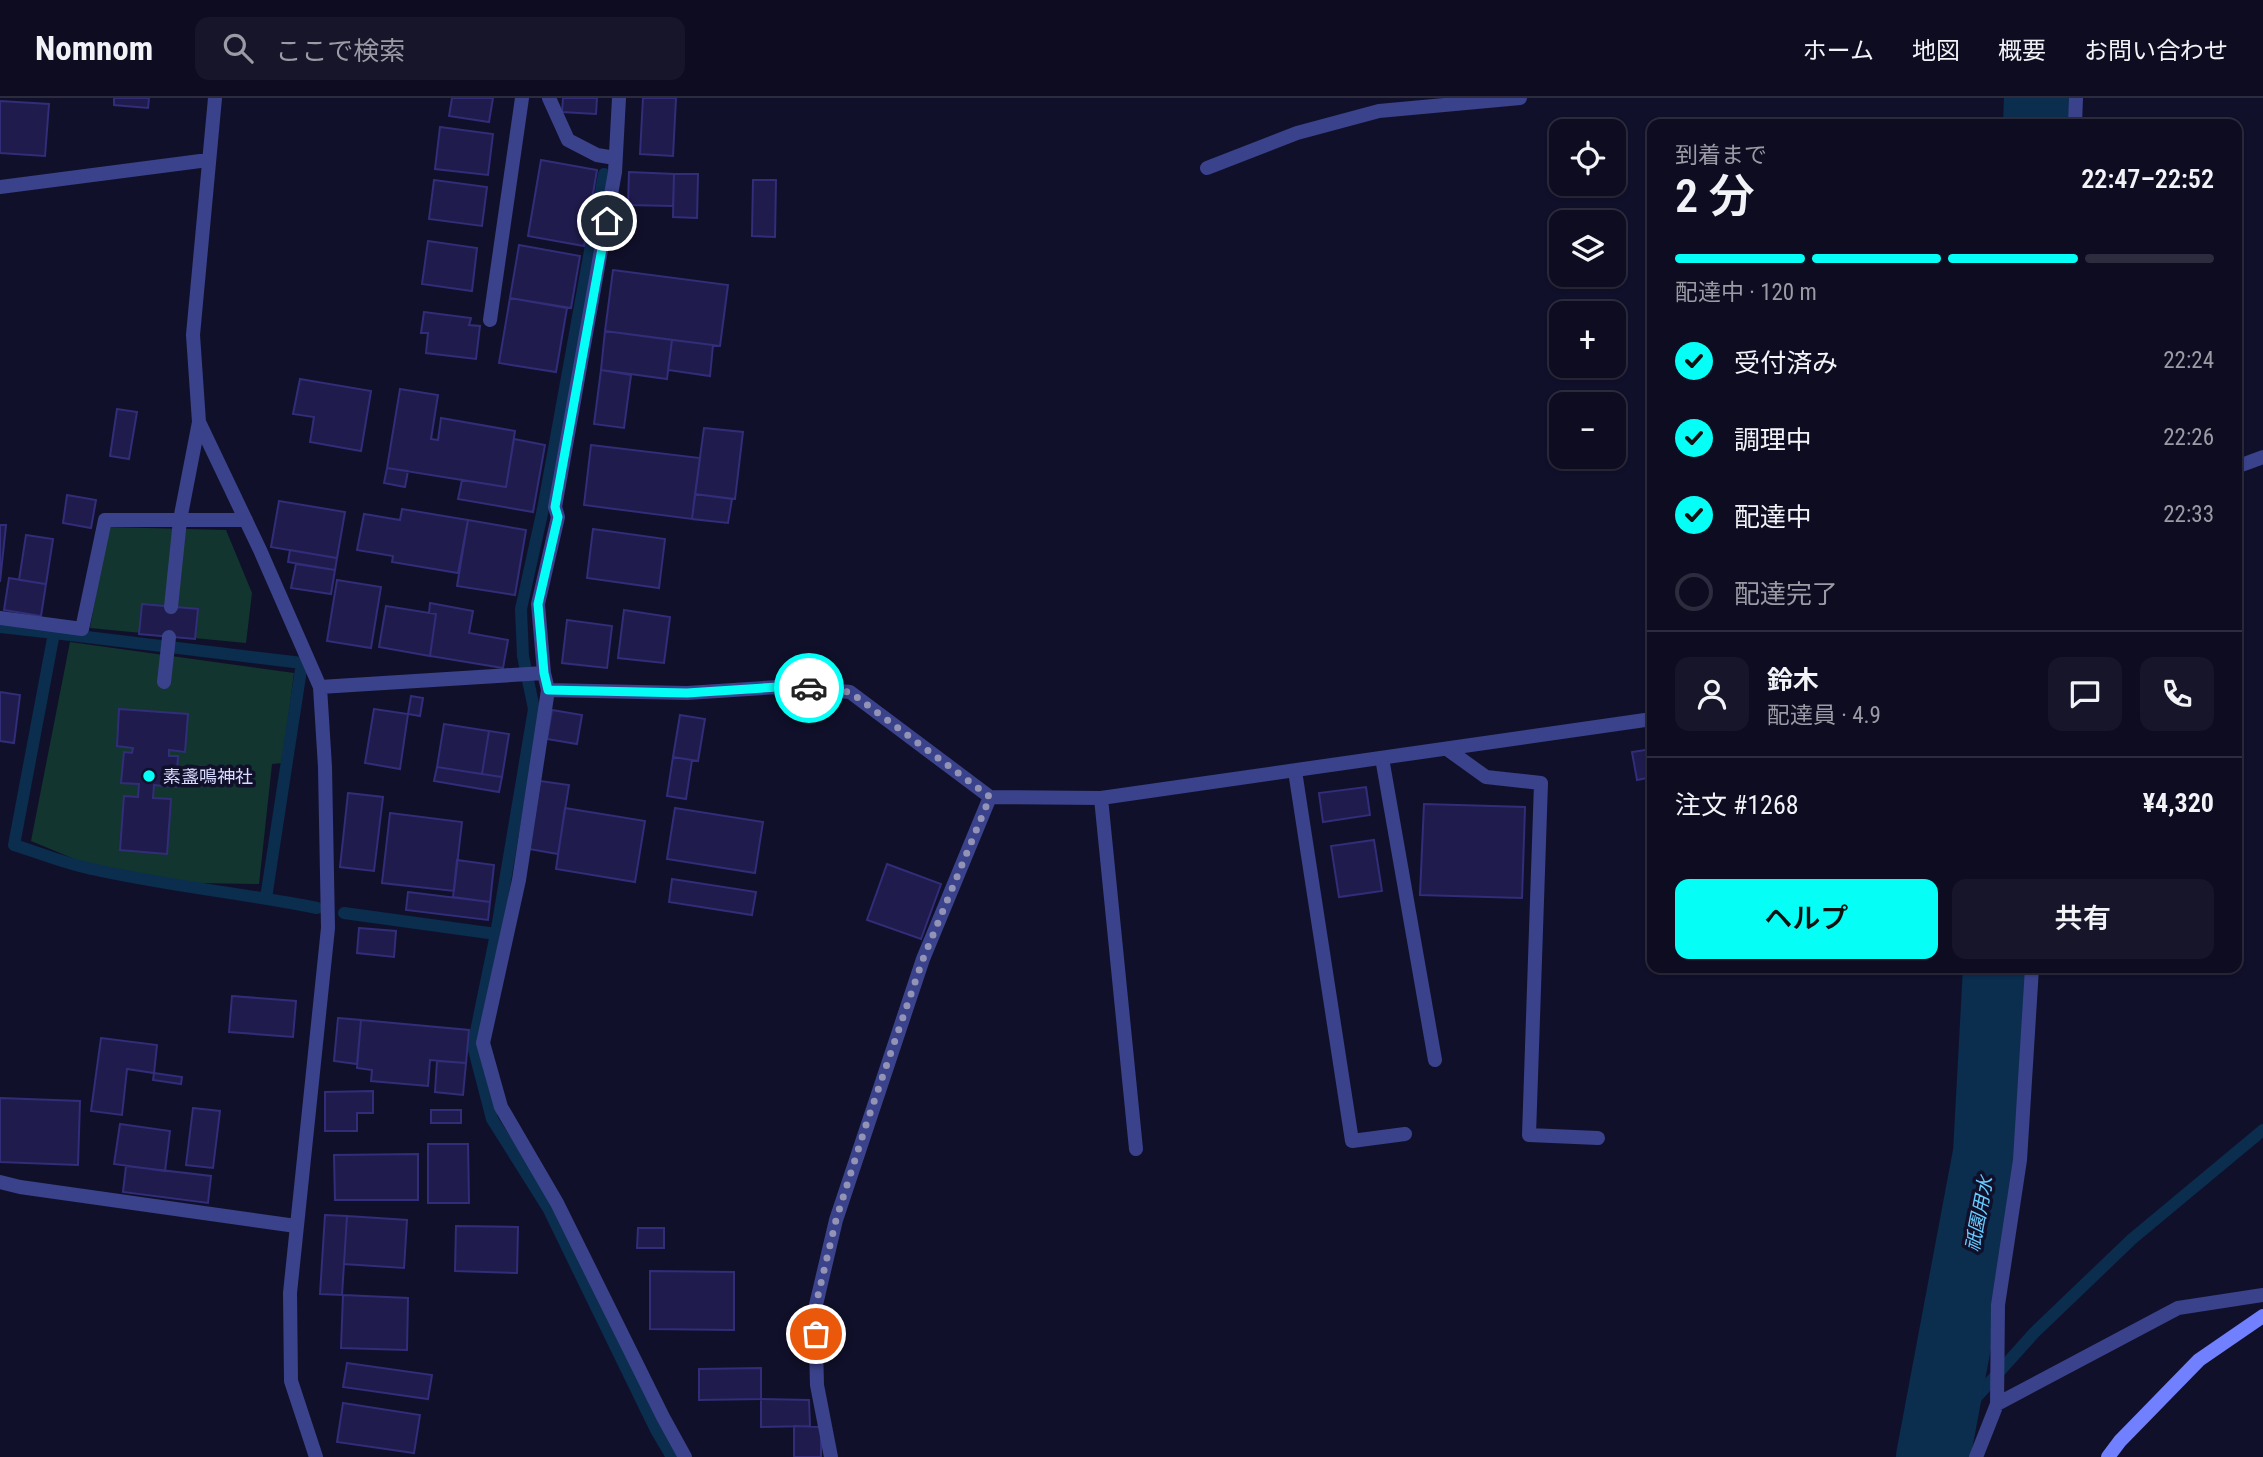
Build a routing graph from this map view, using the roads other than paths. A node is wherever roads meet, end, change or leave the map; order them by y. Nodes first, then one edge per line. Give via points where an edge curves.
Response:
1 (215, 98) edge
2 (523, 98) edge
3 (549, 98) edge
4 (619, 98) edge
5 (1520, 98) edge
6 (2077, 98) edge
7 (2075, 119) edge
8 (615, 158) junction
9 (208, 160) junction
10 (1207, 168) dead end
11 (0, 187) edge
12 (490, 320) dead end
13 (199, 422) junction
14 (2263, 457) edge
15 (2242, 465) edge
16 (180, 520) junction
17 (246, 520) junction
18 (171, 607) dead end
19 (0, 618) edge
20 (168, 643) dead end
21 (532, 674) junction
22 (164, 682) dead end
23 (320, 687) junction
24 (548, 690) junction
25 (1647, 720) edge
26 (1447, 749) junction
27 (1382, 758) junction
28 (1295, 771) junction
29 (990, 797) junction
30 (1101, 798) junction
31 (2032, 973) edge
32 (1435, 1060) dead end
33 (1405, 1133) dead end
34 (1598, 1138) dead end
35 (1136, 1149) dead end
36 (0, 1182) edge
37 (296, 1226) junction
38 (2263, 1296) edge
39 (2263, 1316) edge
40 (1997, 1404) junction
41 (316, 1457) edge
42 (685, 1457) edge
43 (831, 1457) edge
44 (1976, 1457) edge
45 (2108, 1457) edge

1 - 9 street
2 - 12 street
3 - 8 street via 568,140 597,155
4 - 8 street
5 - 10 street via 1379,111 1297,134
6 - 7 street
8 - 21 street via 555,507 558,517 538,604
9 - 11 street
9 - 13 street via 193,335
13 - 16 street
13 - 17 street
14 - 15 street
16 - 17 street
16 - 18 street
16 - 19 street via 105,520 82,629
17 - 23 street
20 - 22 street
21 - 23 street
21 - 24 street
23 - 37 street via 328,928
24 - 29 street via 687,693 794,686 850,692
24 - 42 street via 519,880 483,1043 501,1107 558,1203
25 - 26 street
26 - 27 street
26 - 34 street via 1486,777 1541,783 1529,1135
27 - 28 street
27 - 32 street
28 - 30 street
28 - 33 street via 1352,1141
29 - 30 street
29 - 43 street via 923,959 836,1220 815,1308 817,1385
30 - 35 street
31 - 40 street via 2020,1160 1998,1305
36 - 37 street
37 - 41 street via 290,1293 291,1381
38 - 40 street via 2178,1308
39 - 45 street via 2199,1360
40 - 44 street

